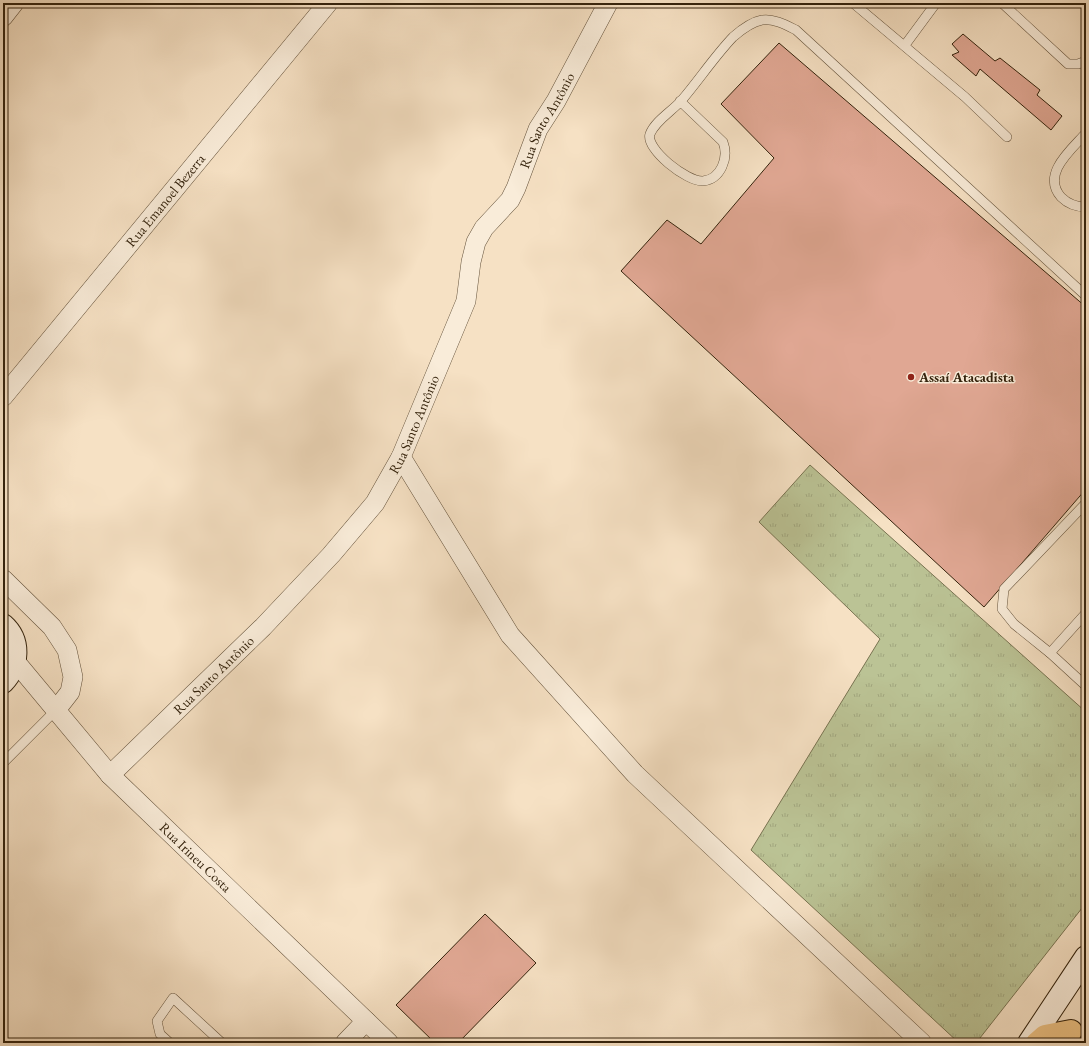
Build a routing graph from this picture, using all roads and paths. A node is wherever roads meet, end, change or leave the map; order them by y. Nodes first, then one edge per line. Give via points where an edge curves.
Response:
1 (14, 3) edge
2 (328, 3) edge
3 (608, 3) edge
4 (853, 3) edge
5 (936, 3) edge
6 (1002, 3) edge
7 (1012, 6) edge
8 (3, 17) edge
9 (905, 45) junction
10 (1086, 61) edge
11 (680, 101) junction
12 (1086, 133) edge
13 (1007, 137) dead end
14 (1086, 207) edge
15 (1086, 296) edge
16 (3, 398) edge
17 (401, 457) junction
18 (1086, 503) edge
19 (3, 579) edge
20 (1086, 613) edge
21 (3, 625) edge
22 (1050, 653) junction
23 (15, 655) junction
24 (3, 682) edge
25 (1086, 686) edge
26 (56, 710) junction
27 (3, 763) edge
28 (110, 775) junction
29 (1086, 957) edge
30 (366, 1021) junction
31 (1071, 1031) dead end
32 (170, 1043) edge
33 (222, 1043) edge
34 (345, 1043) edge
35 (389, 1043) edge
36 (922, 1043) edge
37 (1029, 1043) edge
38 (1037, 1043) edge

1 - 8 street
2 - 16 street, Rua Emanoel Bezerra
3 - 17 street, Rua Santo Antônio via 556,101 538,129 510,200 484,228 476,242 470,262 466,301
4 - 9 lane
5 - 9 lane
6 - 7 lane
7 - 10 lane via 1068,64
9 - 13 lane
11 - 11 lane via 654,127 649,136 651,144 681,175 696,182 708,180 718,172 725,161 727,151 723,142
11 - 15 lane via 734,37 747,26 762,20 781,22 796,30
12 - 14 lane via 1055,171 1054,181 1057,192 1065,201 1077,207
17 - 28 street, Rua Santo Antônio via 375,503 331,555 263,627
17 - 36 street via 510,635 635,774
18 - 22 lane via 1004,589 1002,609 1014,624
19 - 26 street via 52,627 67,650 73,677 70,692
20 - 22 lane
21 - 23 main road via 14,640
22 - 25 lane
23 - 24 main road via 11,673
23 - 26 street, Rua Irineu Costa
26 - 27 lane
26 - 28 street, Rua Irineu Costa
28 - 30 street, Rua Irineu Costa
29 - 37 main road
30 - 34 street
30 - 35 street, Rua Irineu Costa
31 - 38 main road via 1045,1036
32 - 33 lane via 160,1034 157,1021 173,998

